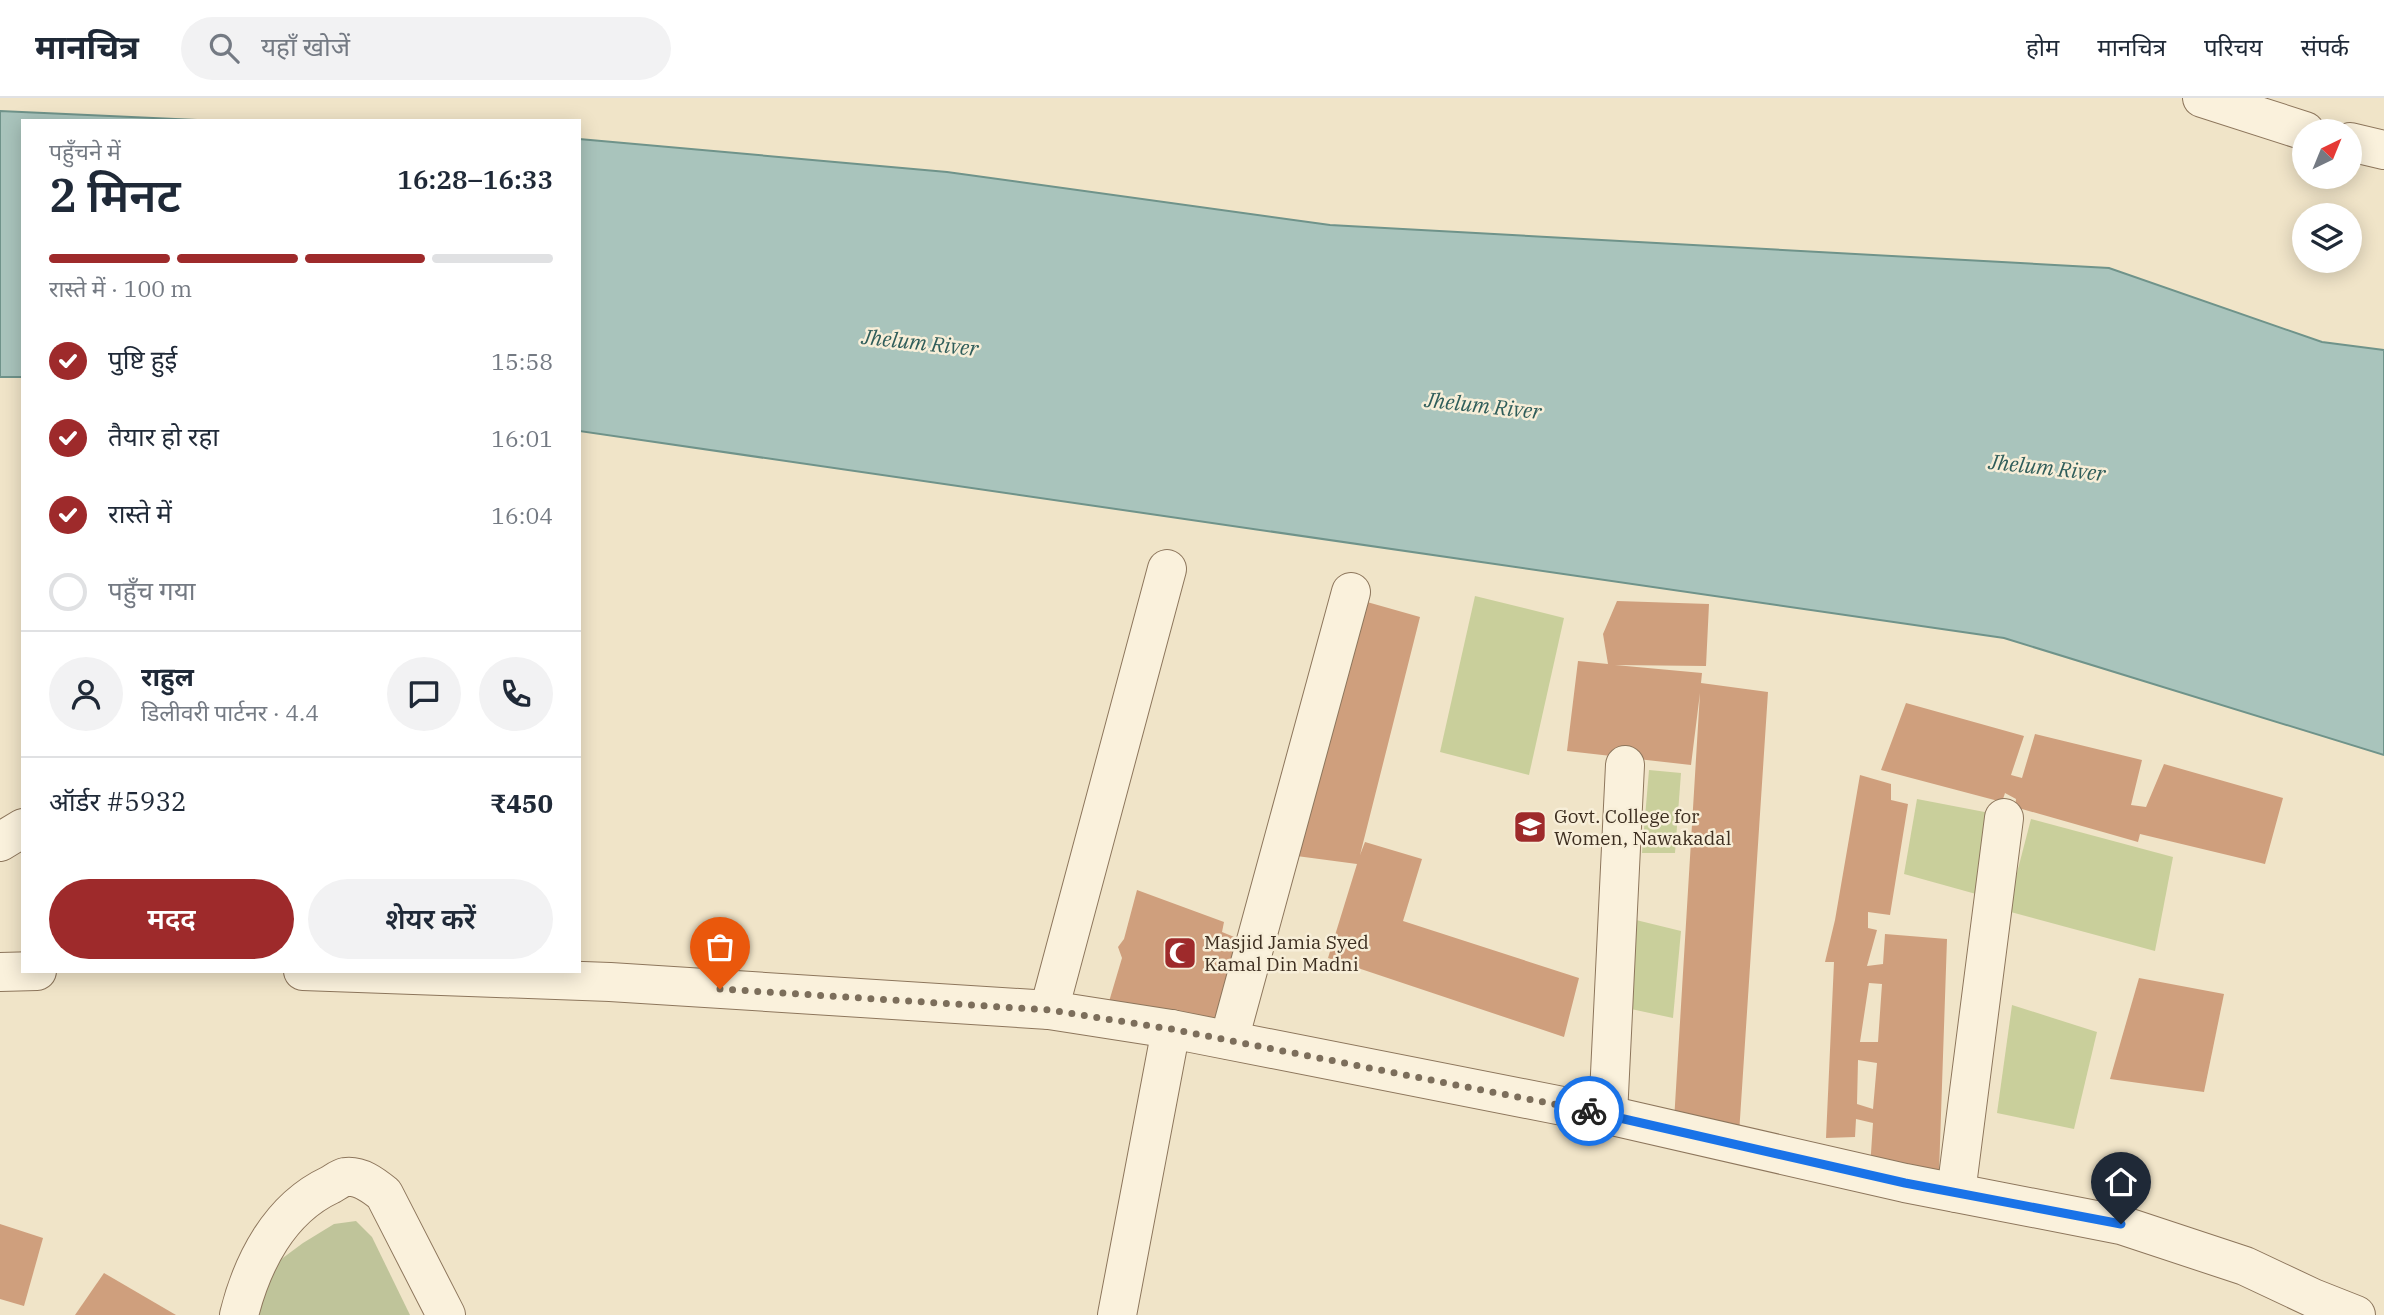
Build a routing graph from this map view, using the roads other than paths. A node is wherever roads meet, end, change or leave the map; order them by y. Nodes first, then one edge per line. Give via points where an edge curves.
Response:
1 (2202, 98) edge
2 (2292, 127) edge
3 (2362, 145) edge
4 (2384, 150) edge
5 (1167, 569) dead end
6 (1351, 592) dead end
7 (1625, 765) dead end
8 (2004, 818) dead end
9 (21, 829) edge
10 (0, 842) edge
11 (581, 954) edge
12 (21, 971) edge
13 (0, 972) edge
14 (359, 973) edge
15 (611, 982) junction
16 (1049, 1010) junction
17 (1171, 1029) junction
18 (1229, 1040) junction
19 (1608, 1115) junction
20 (1956, 1193) junction
21 (2309, 1307) edge
22 (239, 1315) edge
23 (446, 1315) edge
24 (1117, 1315) edge
25 (2356, 1315) edge

1 - 2 street
3 - 4 street
5 - 16 street
6 - 18 street
7 - 19 street
8 - 20 street
9 - 10 street
11 - 15 street
12 - 13 street
14 - 15 street
15 - 16 street
16 - 17 street
17 - 18 street
17 - 24 street
18 - 19 street
19 - 20 street
20 - 21 street via 2121,1224 2245,1266
21 - 25 street
22 - 23 street via 247,1282 268,1241 318,1190 345,1177 366,1181 384,1194

